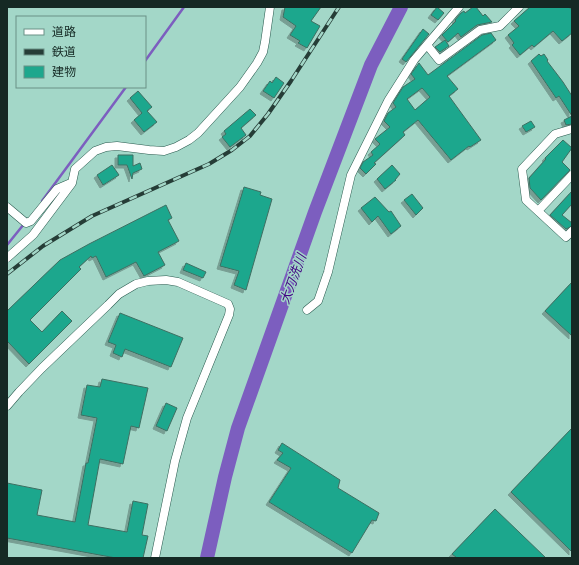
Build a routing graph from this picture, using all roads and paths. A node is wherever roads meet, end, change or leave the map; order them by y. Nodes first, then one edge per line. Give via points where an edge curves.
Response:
1 (270, 7) edge
2 (459, 7) edge
3 (519, 7) edge
4 (427, 45) junction
5 (572, 129) edge
6 (572, 175) edge
7 (72, 183) junction
8 (7, 206) edge
9 (538, 211) junction
10 (572, 231) edge
11 (7, 258) edge
12 (307, 310) dead end
13 (7, 406) edge
14 (155, 558) edge

1 - 7 street via 265,42 257,63 240,87 198,133 176,147 164,151 106,147 95,152 75,169
2 - 4 street
3 - 4 street via 500,26 480,30 439,60
4 - 12 street via 414,60 388,102 351,175 328,272 318,301
5 - 9 street via 556,134 522,168 526,200
6 - 9 street
7 - 8 street via 57,189 31,221 26,223
7 - 11 street via 33,235
9 - 10 street via 566,237
13 - 14 street via 108,304 136,284 166,280 178,282 228,304 229,315 187,418 175,461

